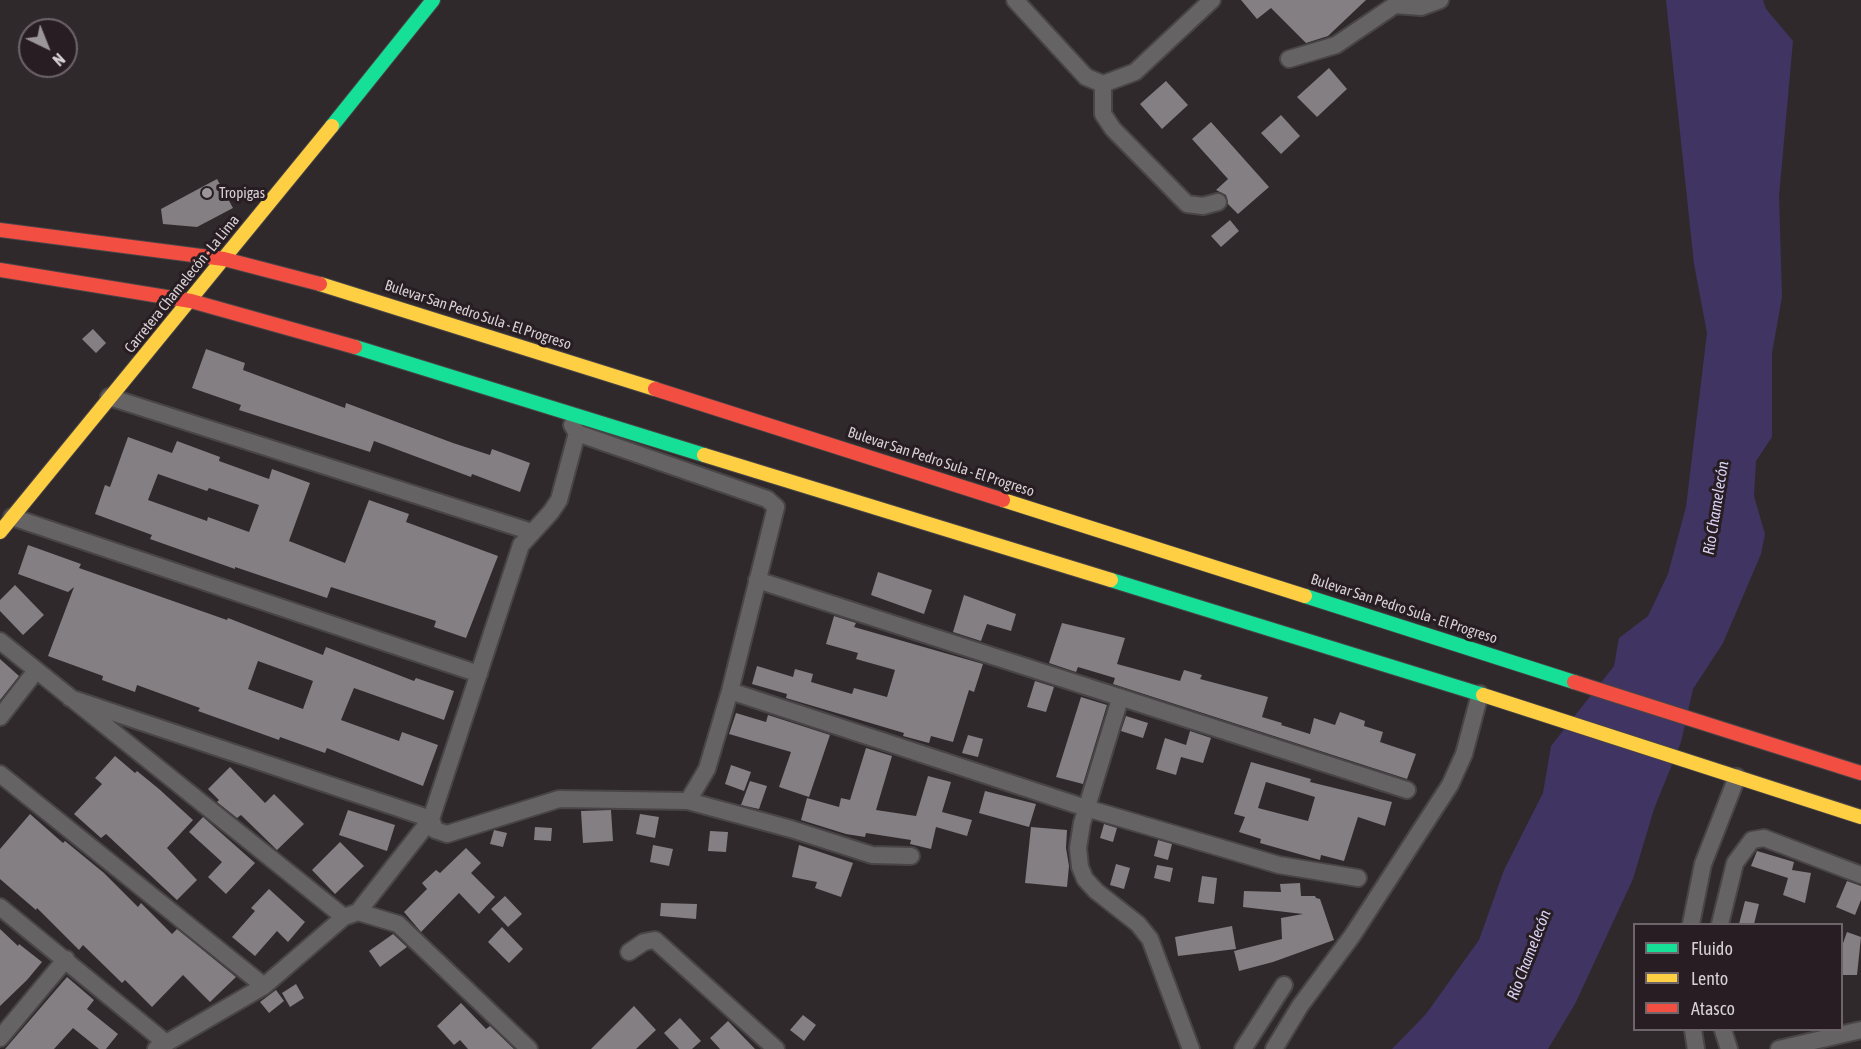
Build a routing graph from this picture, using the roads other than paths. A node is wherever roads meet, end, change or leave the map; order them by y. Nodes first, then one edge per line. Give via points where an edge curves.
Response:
1 (433, 0) edge
2 (1015, 0) edge
3 (1212, 0) edge
4 (1440, 0) edge
5 (1289, 59) dead end
6 (1103, 84) junction
7 (1218, 202) dead end
8 (0, 230) edge
9 (224, 259) junction
10 (0, 270) edge
11 (191, 301) junction
12 (109, 397) junction
13 (562, 411) junction
14 (577, 433) junction
15 (12, 518) junction
16 (0, 532) edge
17 (532, 532) junction
18 (757, 580) junction
19 (0, 641) edge
20 (35, 672) junction
21 (479, 674) junction
22 (730, 691) junction
23 (1480, 694) junction
24 (70, 698) junction
25 (1120, 699) junction
26 (0, 717) edge
27 (1861, 773) edge
28 (0, 774) edge
29 (1737, 777) junction
30 (1407, 790) dead end
31 (688, 801) junction
32 (1086, 808) junction
33 (1861, 817) edge
34 (431, 819) junction
35 (911, 856) dead end
36 (1861, 875) edge
37 (1358, 878) dead end
38 (0, 907) edge
39 (351, 915) junction
40 (1691, 923) edge
41 (1719, 923) edge
42 (629, 952) dead end
43 (66, 959) junction
44 (1284, 985) dead end
45 (264, 986) junction
46 (1861, 1030) edge
47 (1693, 1031) edge
48 (1724, 1031) edge
49 (0, 1038) edge
50 (161, 1046) edge
51 (529, 1049) edge
52 (776, 1049) edge
53 (1191, 1049) edge
54 (1243, 1049) edge
55 (1274, 1049) edge
56 (1696, 1049) edge
57 (1729, 1049) edge
58 (1779, 1049) edge

1 - 9 main road, Carretera Chamelecón - La Lima
2 - 6 street via 1086,77
3 - 6 street via 1135,72
4 - 5 street via 1421,7 1395,5 1336,45
6 - 7 street via 1103,114 1113,129 1187,204 1203,206
8 - 9 main road, Bulevar San Pedro Sula - El Progreso
9 - 11 main road, Carretera Chamelecón - La Lima
9 - 27 main road, Bulevar San Pedro Sula - El Progreso via 359,295
10 - 11 main road
11 - 12 main road, Carretera Chamelecón - La Lima
11 - 13 main road via 277,323
12 - 15 main road, Carretera Chamelecón - La Lima
12 - 17 street
13 - 14 street
13 - 23 main road
14 - 17 street via 559,500
14 - 18 street via 767,500 776,507
15 - 16 main road, Carretera Chamelecón - La Lima
15 - 21 street
17 - 21 street via 521,544
18 - 22 street
18 - 25 street
19 - 20 street
20 - 24 street
20 - 26 street
21 - 34 street
22 - 31 street via 706,769
22 - 32 street
23 - 29 main road
23 - 55 street via 1464,754 1450,785
24 - 34 street
24 - 39 street
25 - 30 street
25 - 32 street
28 - 45 street
29 - 33 main road
29 - 40 street via 1703,864
31 - 34 street via 559,799 447,834 435,830
31 - 35 street via 872,855
32 - 37 street via 1279,865
32 - 53 street via 1078,848 1083,873 1096,891 1150,939
34 - 39 street
36 - 41 street via 1764,838 1752,840 1735,863
38 - 43 street
39 - 45 street
39 - 51 street via 398,924
42 - 52 street via 655,939
43 - 49 street
43 - 50 street
44 - 54 street
45 - 50 street
46 - 58 street
47 - 56 street
48 - 57 street

